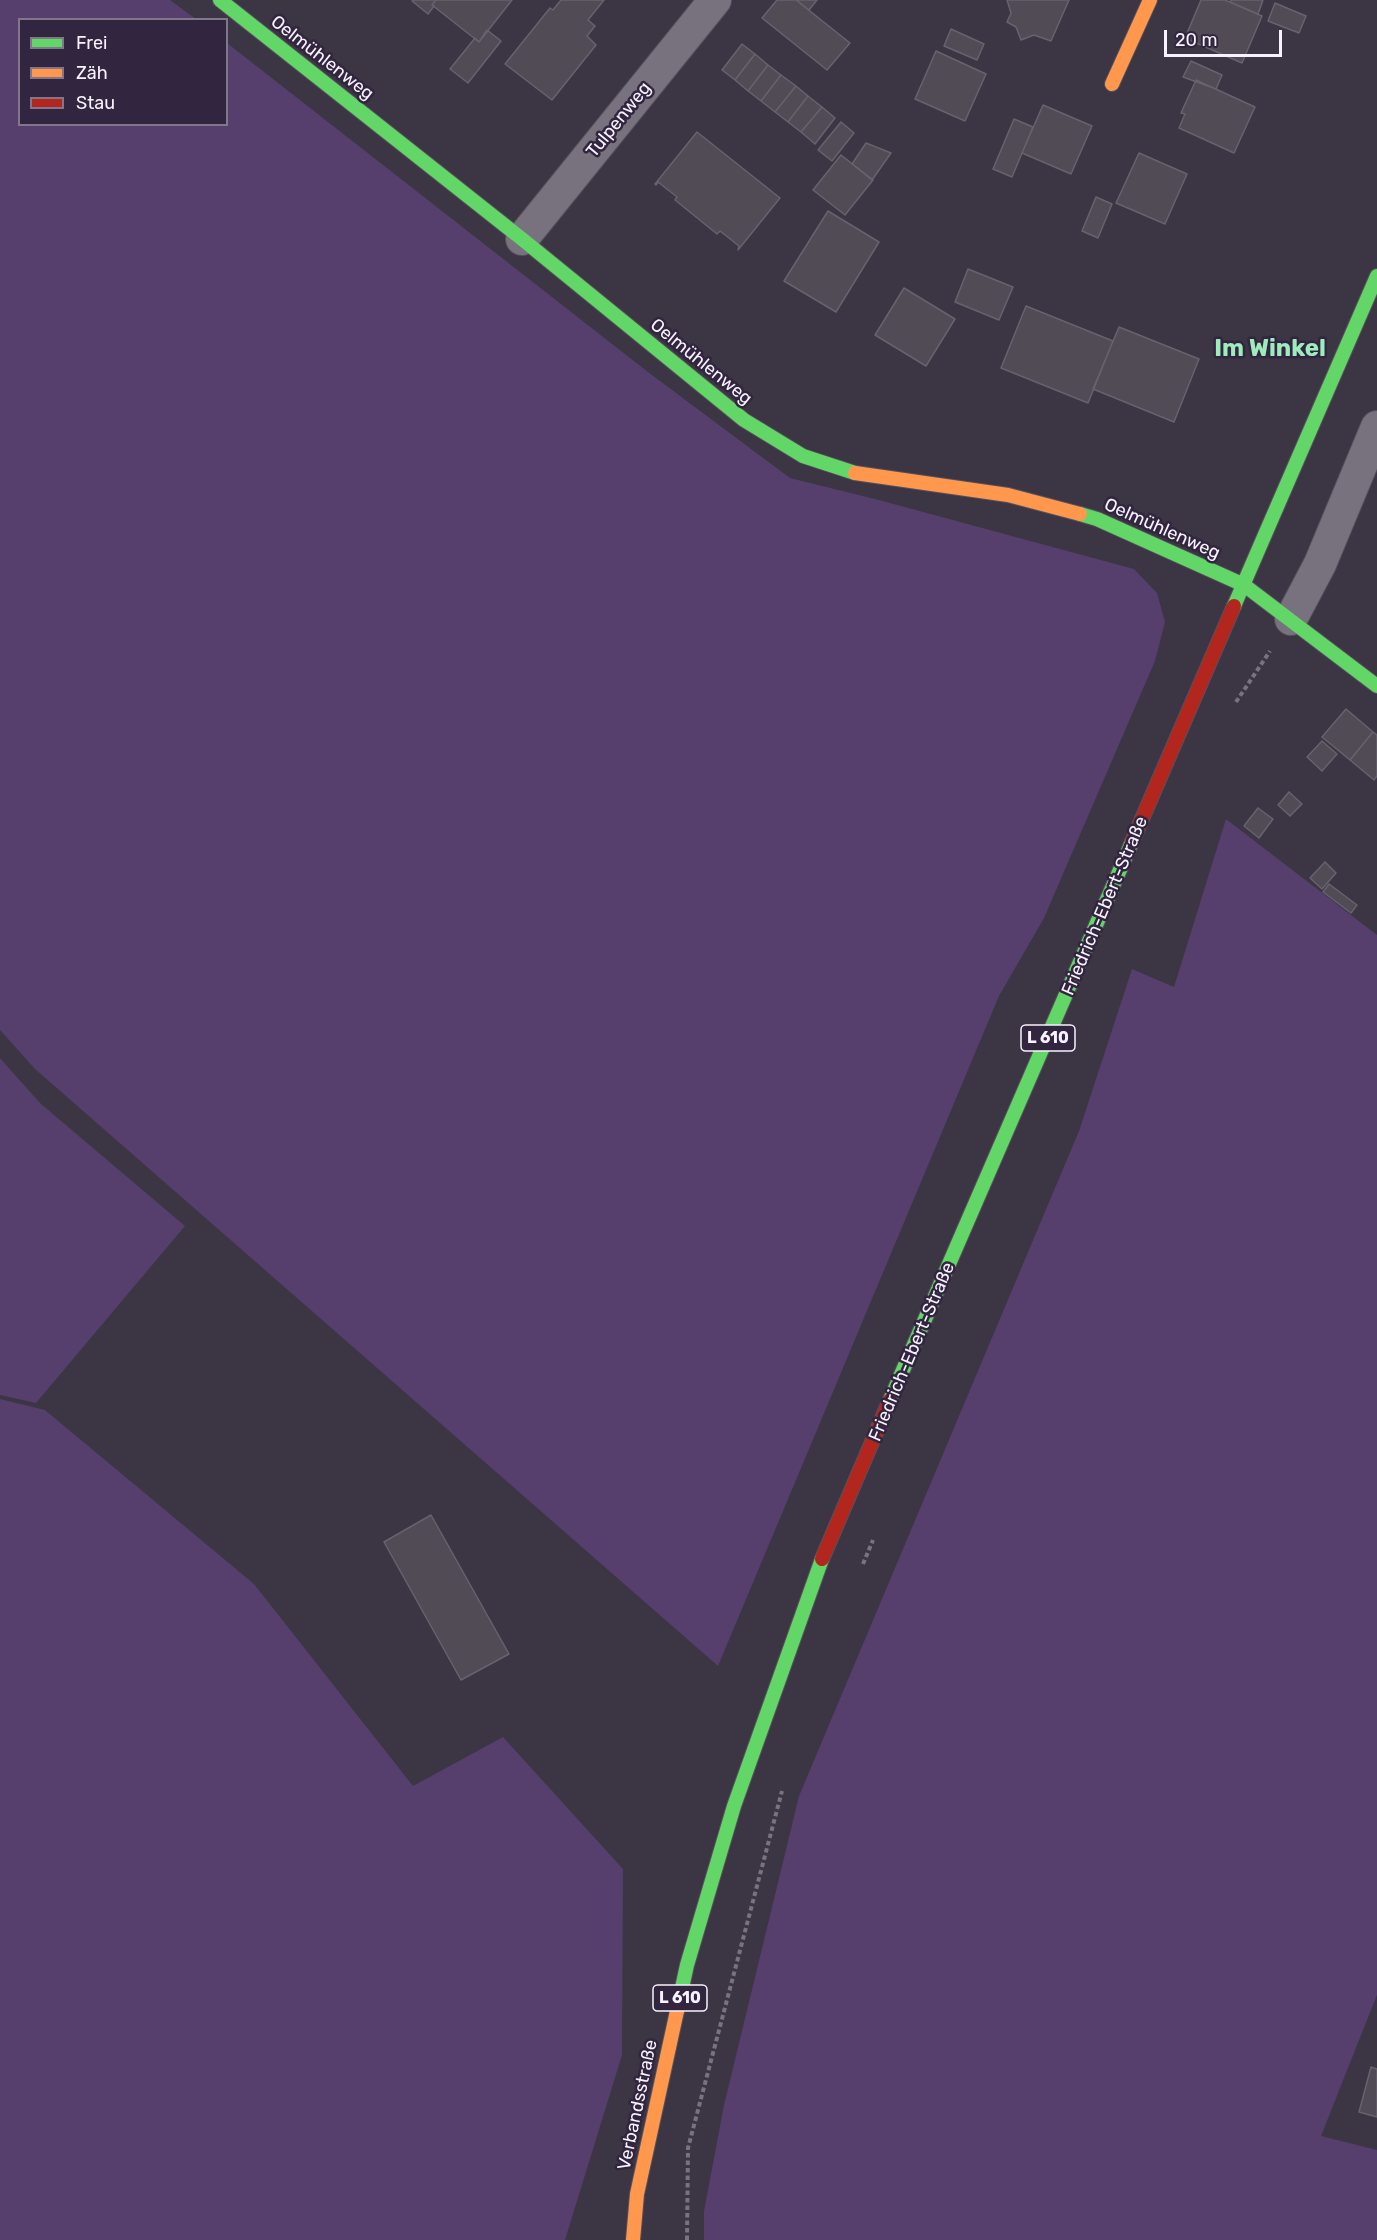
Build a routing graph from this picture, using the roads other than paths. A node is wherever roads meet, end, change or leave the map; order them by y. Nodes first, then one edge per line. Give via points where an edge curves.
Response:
1 (220, 0) edge
2 (715, 0) edge
3 (1150, 0) edge
4 (1112, 84) dead end
5 (522, 239) junction
6 (1377, 276) edge
7 (1377, 427) edge
8 (1244, 585) junction
9 (1291, 619) junction
10 (1377, 686) edge
11 (734, 1806) joint
12 (633, 2240) edge

1 - 5 main road, Oelmühlenweg
2 - 5 street, Tulpenweg
3 - 4 main road
5 - 8 main road, Oelmühlenweg via 744,420 803,456 863,476 1008,495 1097,519
6 - 8 main road, Friedrich-Ebert-Straße / L 610
7 - 9 street via 1320,564
8 - 9 main road, Oelmühlenweg
8 - 11 main road, Friedrich-Ebert-Straße / L 610 via 829,1541
9 - 10 main road, Oelmühlenweg
11 - 12 main road, Verbandsstraße / L 610 via 687,1965 637,2194

